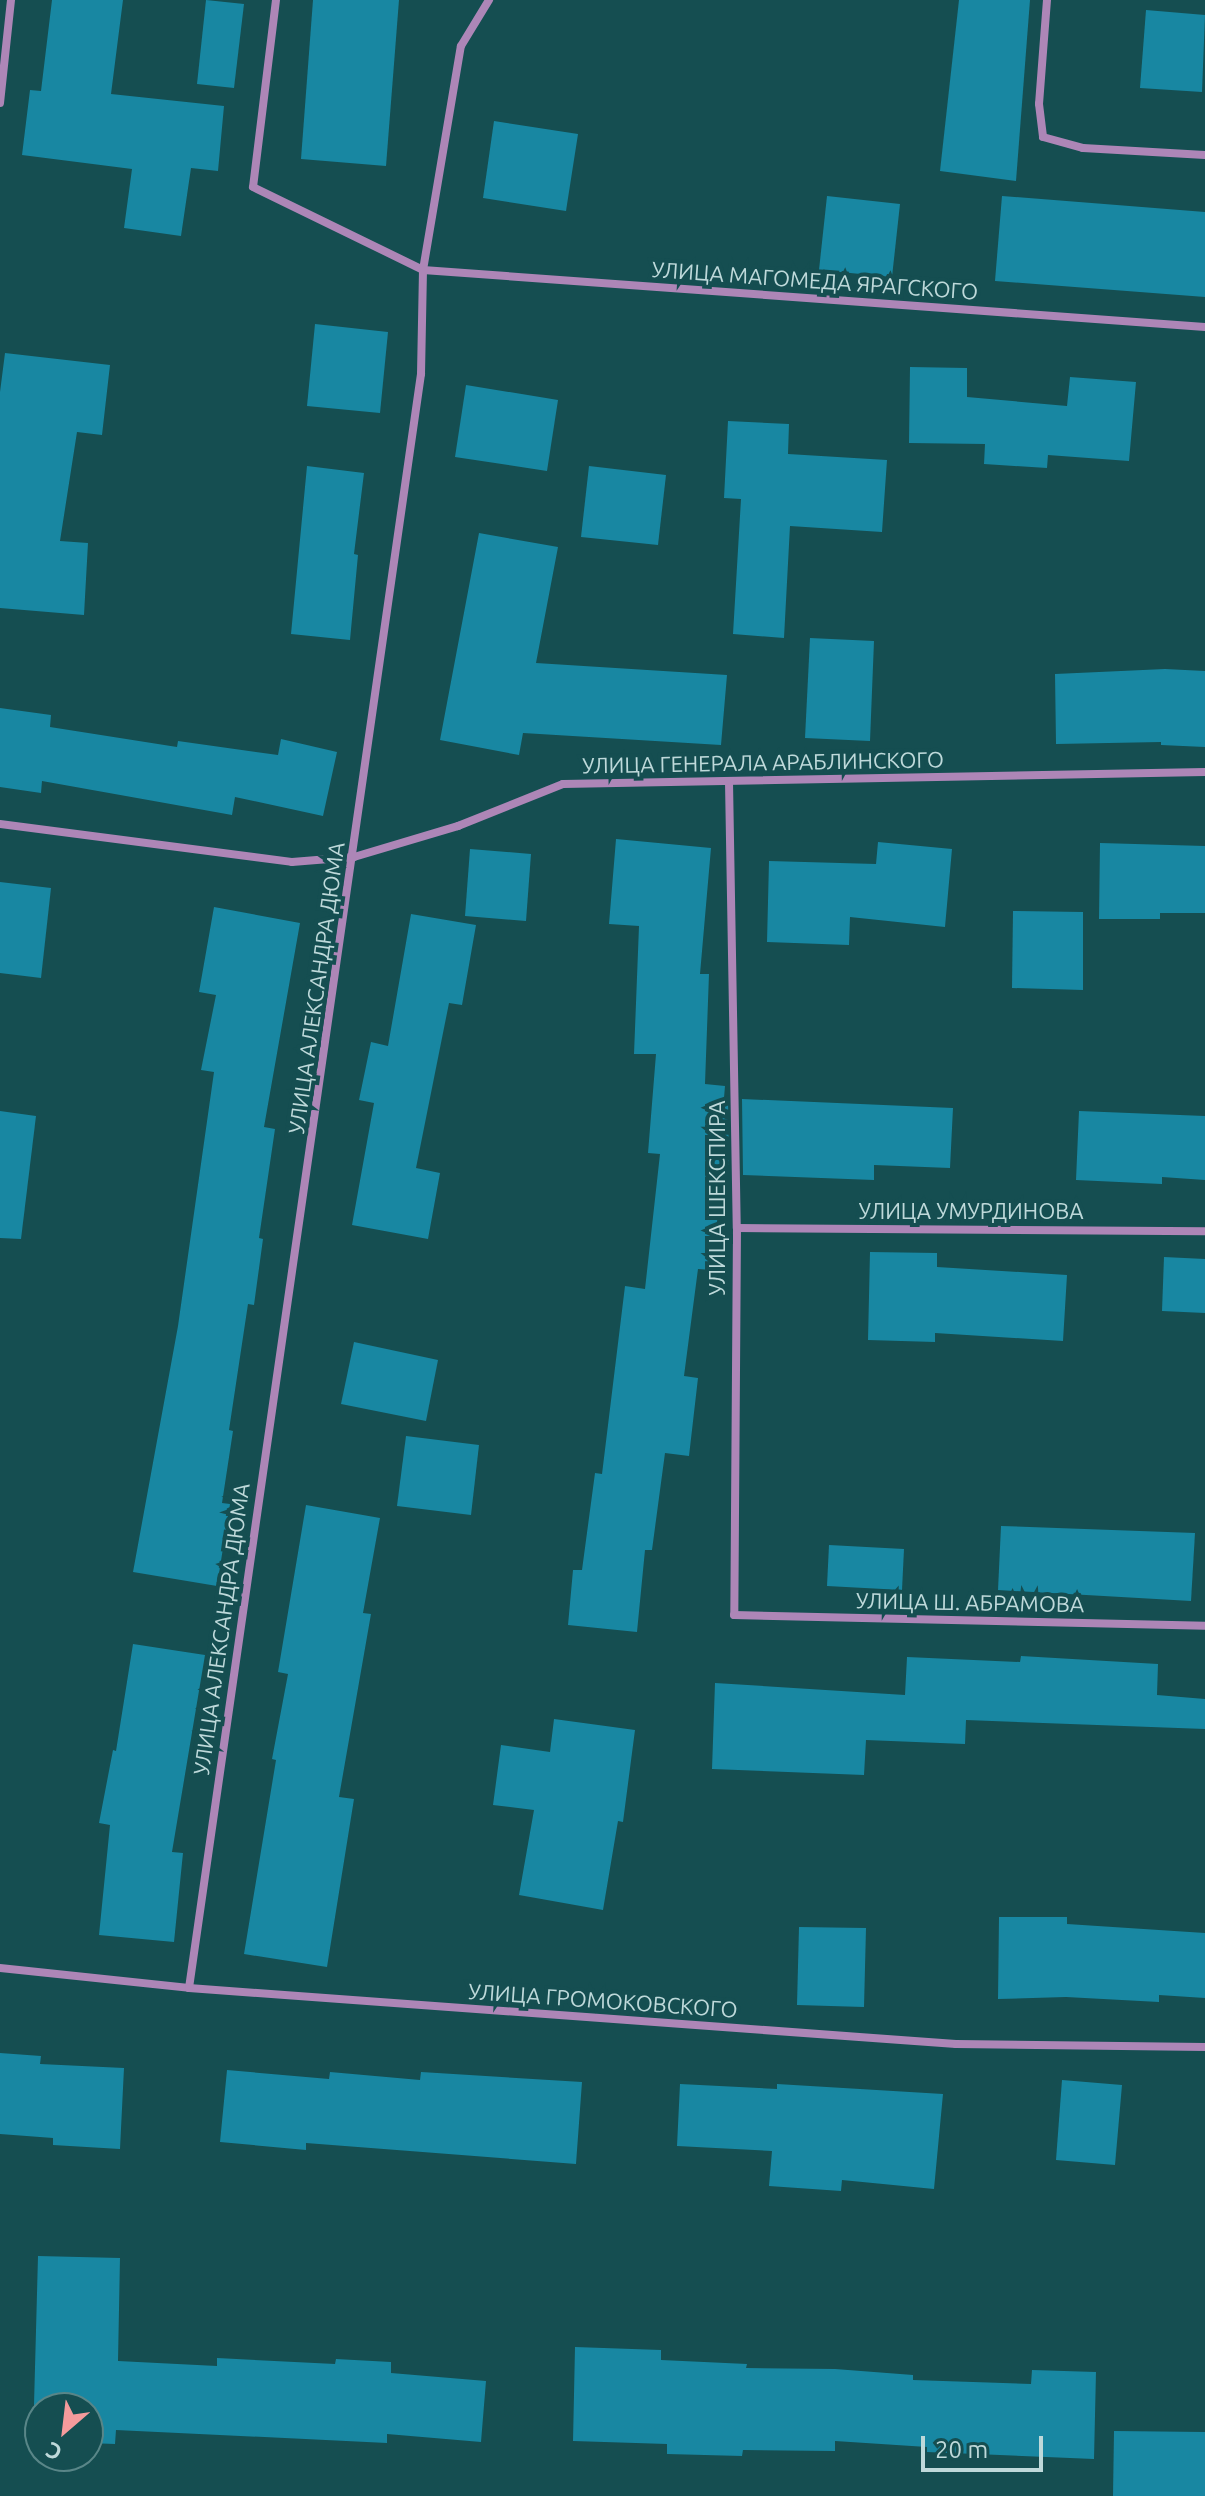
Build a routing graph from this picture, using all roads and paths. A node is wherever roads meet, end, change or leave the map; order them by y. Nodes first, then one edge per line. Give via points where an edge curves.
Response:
1 (11, 0) edge
2 (276, 0) edge
3 (489, 0) edge
4 (1047, 0) edge
5 (0, 103) edge
6 (1205, 155) edge
7 (423, 270) junction
8 (1205, 327) edge
9 (1205, 772) edge
10 (729, 782) junction
11 (0, 824) edge
12 (354, 857) junction
13 (737, 1228) junction
14 (1205, 1231) edge
15 (734, 1615) joint
16 (1205, 1626) edge
17 (0, 1968) edge
18 (189, 1988) junction
19 (1205, 2047) edge

1 - 5 street
2 - 7 street via 253,187
3 - 7 street, УЛИЦА АЛЕКСАНДРА ДЮМА via 461,46
4 - 6 street via 1039,104 1043,137 1083,148
7 - 8 street, УЛИЦА МАГОМЕДА ЯРАГСКОГО
7 - 12 street, УЛИЦА АЛЕКСАНДРА ДЮМА via 421,374
9 - 10 street, УЛИЦА ГЕНЕРАЛА АРАБЛИНСКОГО
10 - 12 street, УЛИЦА ГЕНЕРАЛА АРАБЛИНСКОГО via 563,784 458,826
10 - 13 street, УЛИЦА ШЕКСПИРА
11 - 12 street, УЛИЦА ГЕНЕРАЛА АРАБЛИНСКОГО via 292,862
12 - 18 street, УЛИЦА АЛЕКСАНДРА ДЮМА
13 - 14 street, УЛИЦА УМУРДИНОВА
13 - 15 street, УЛИЦА ШЕКСПИРА
15 - 16 street, УЛИЦА Ш. АБРАМОВА
17 - 18 street, УЛИЦА ГРОМОКОВСКОГО
18 - 19 street, УЛИЦА ГРОМОКОВСКОГО via 956,2044

